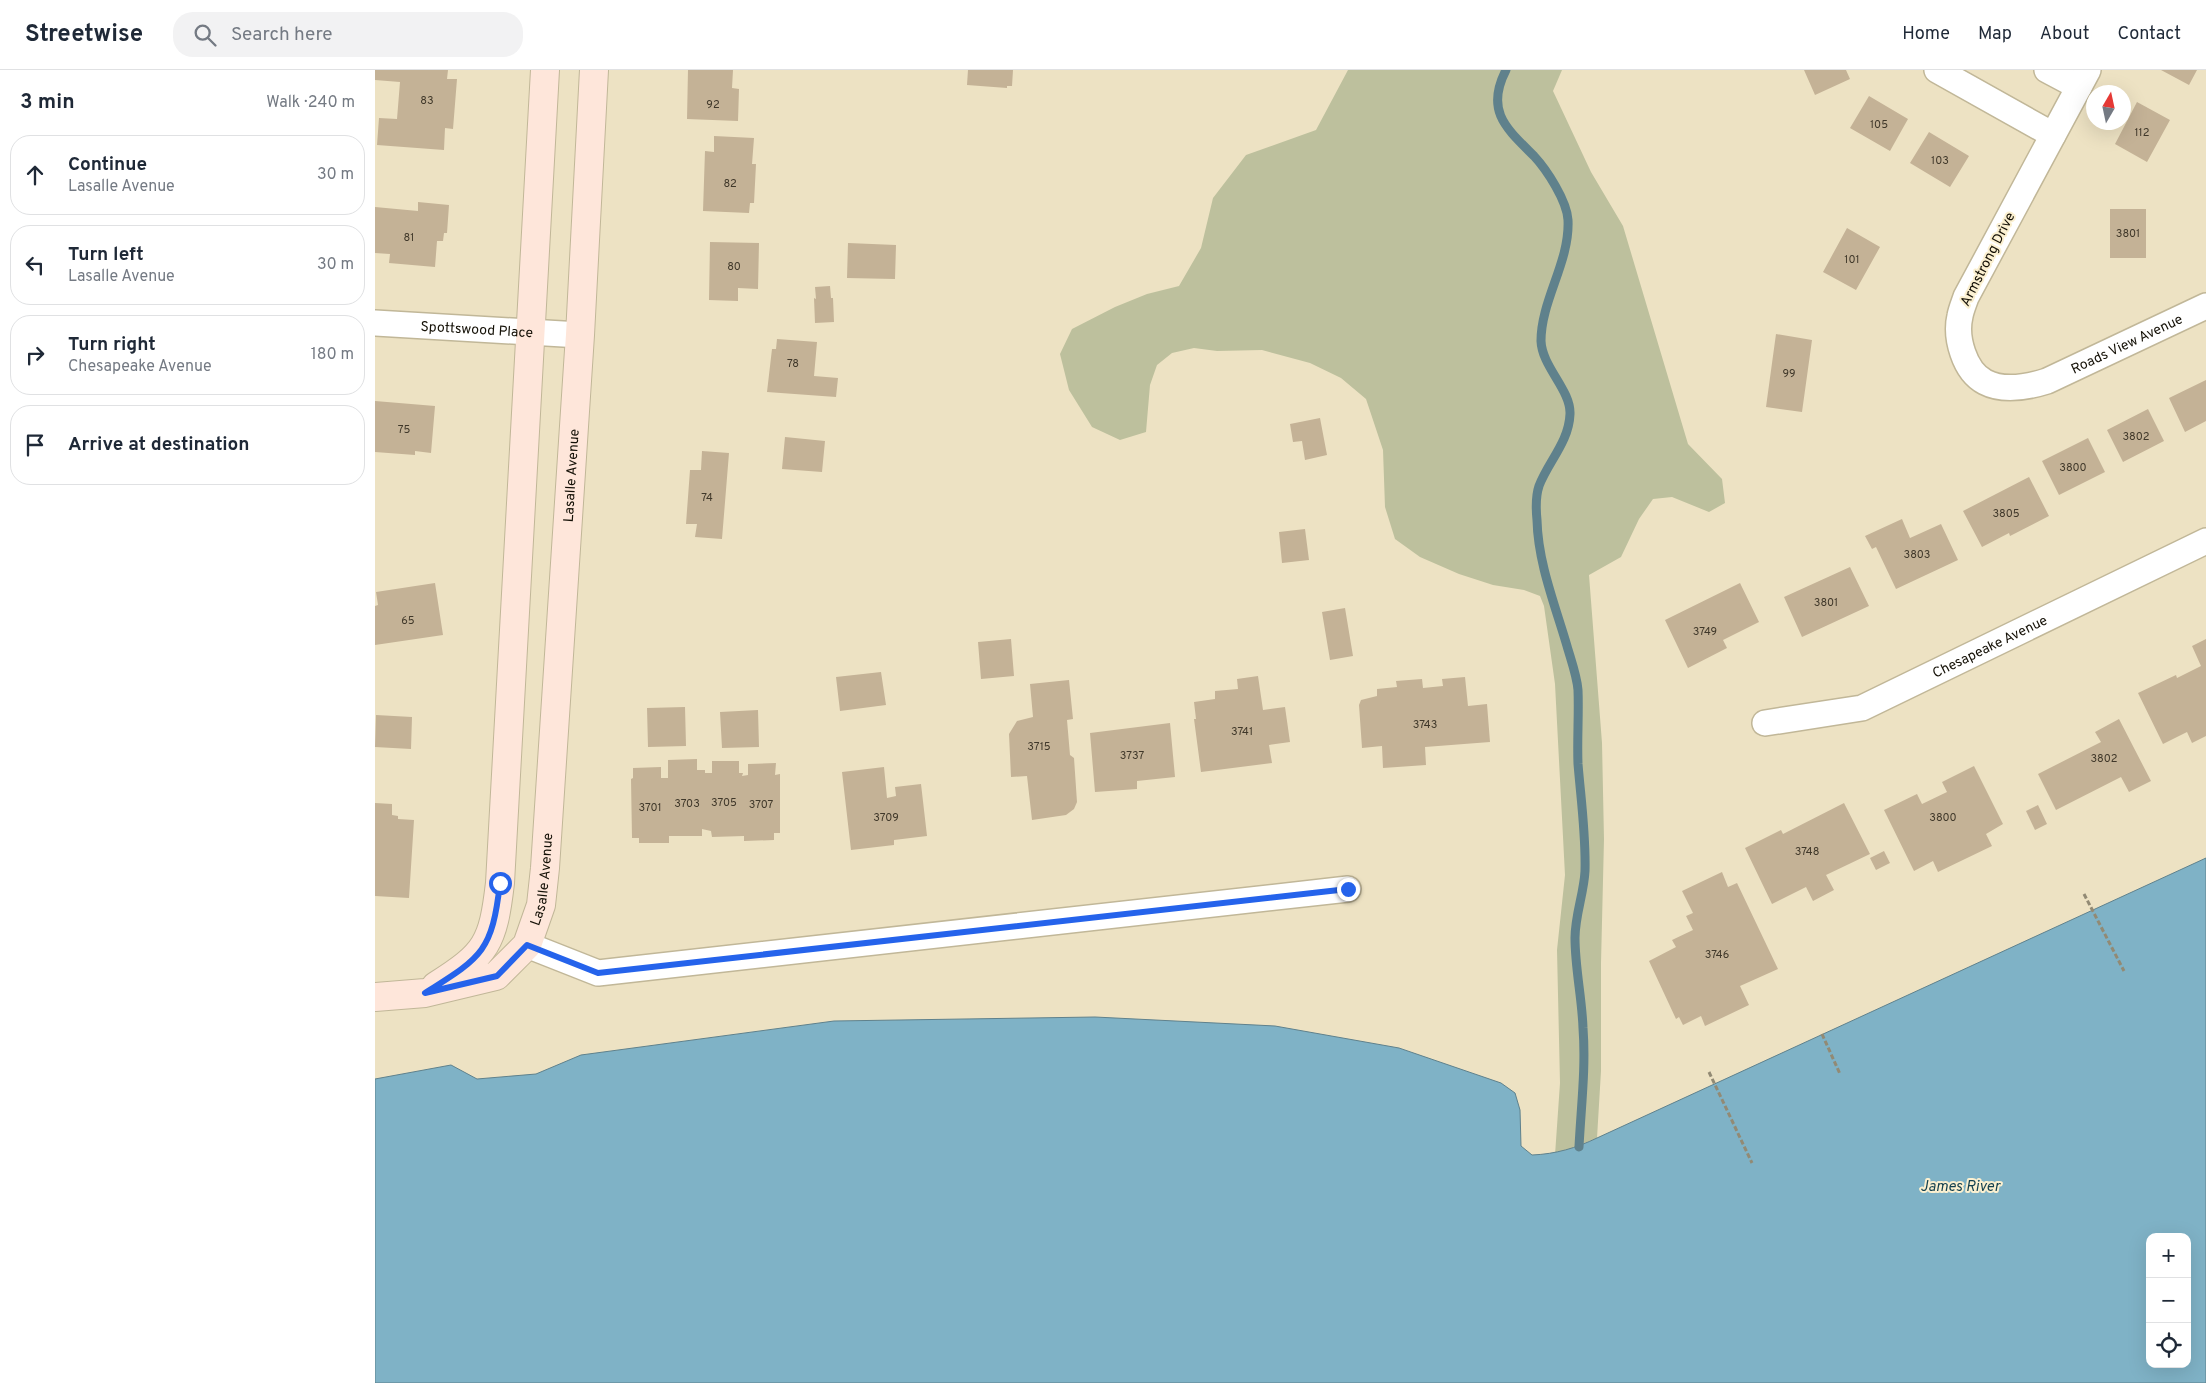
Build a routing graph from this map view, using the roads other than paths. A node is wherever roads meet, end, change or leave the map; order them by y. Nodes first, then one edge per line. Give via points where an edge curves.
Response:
1 (545, 70) edge
2 (594, 70) edge
3 (1937, 70) edge
4 (2047, 70) edge
5 (2084, 78) edge
6 (2053, 135) junction
7 (2206, 306) edge
8 (375, 323) edge
9 (530, 332) junction
10 (580, 336) junction
11 (2047, 381) joint
12 (2206, 541) edge
13 (1765, 723) dead end
14 (1348, 889) dead end
15 (527, 945) junction
16 (425, 993) junction
17 (375, 996) edge

1 - 9 main road
2 - 10 main road, Lasalle Avenue
3 - 6 street
4 - 5 street, Armstrong Drive
5 - 6 street, Armstrong Drive
6 - 11 street, Armstrong Drive via 1967,297 1958,333 1963,355 1985,382 2017,388
7 - 11 street, Roads View Avenue
8 - 9 street, Spottswood Place
9 - 10 street, Spottswood Place
9 - 16 main road via 496,915 487,944 474,960
10 - 15 main road, Lasalle Avenue via 545,868 541,905
12 - 13 street, Chesapeake Avenue via 1862,708
14 - 15 street via 598,973
15 - 16 main road, Lasalle Avenue via 497,976
16 - 17 main road

